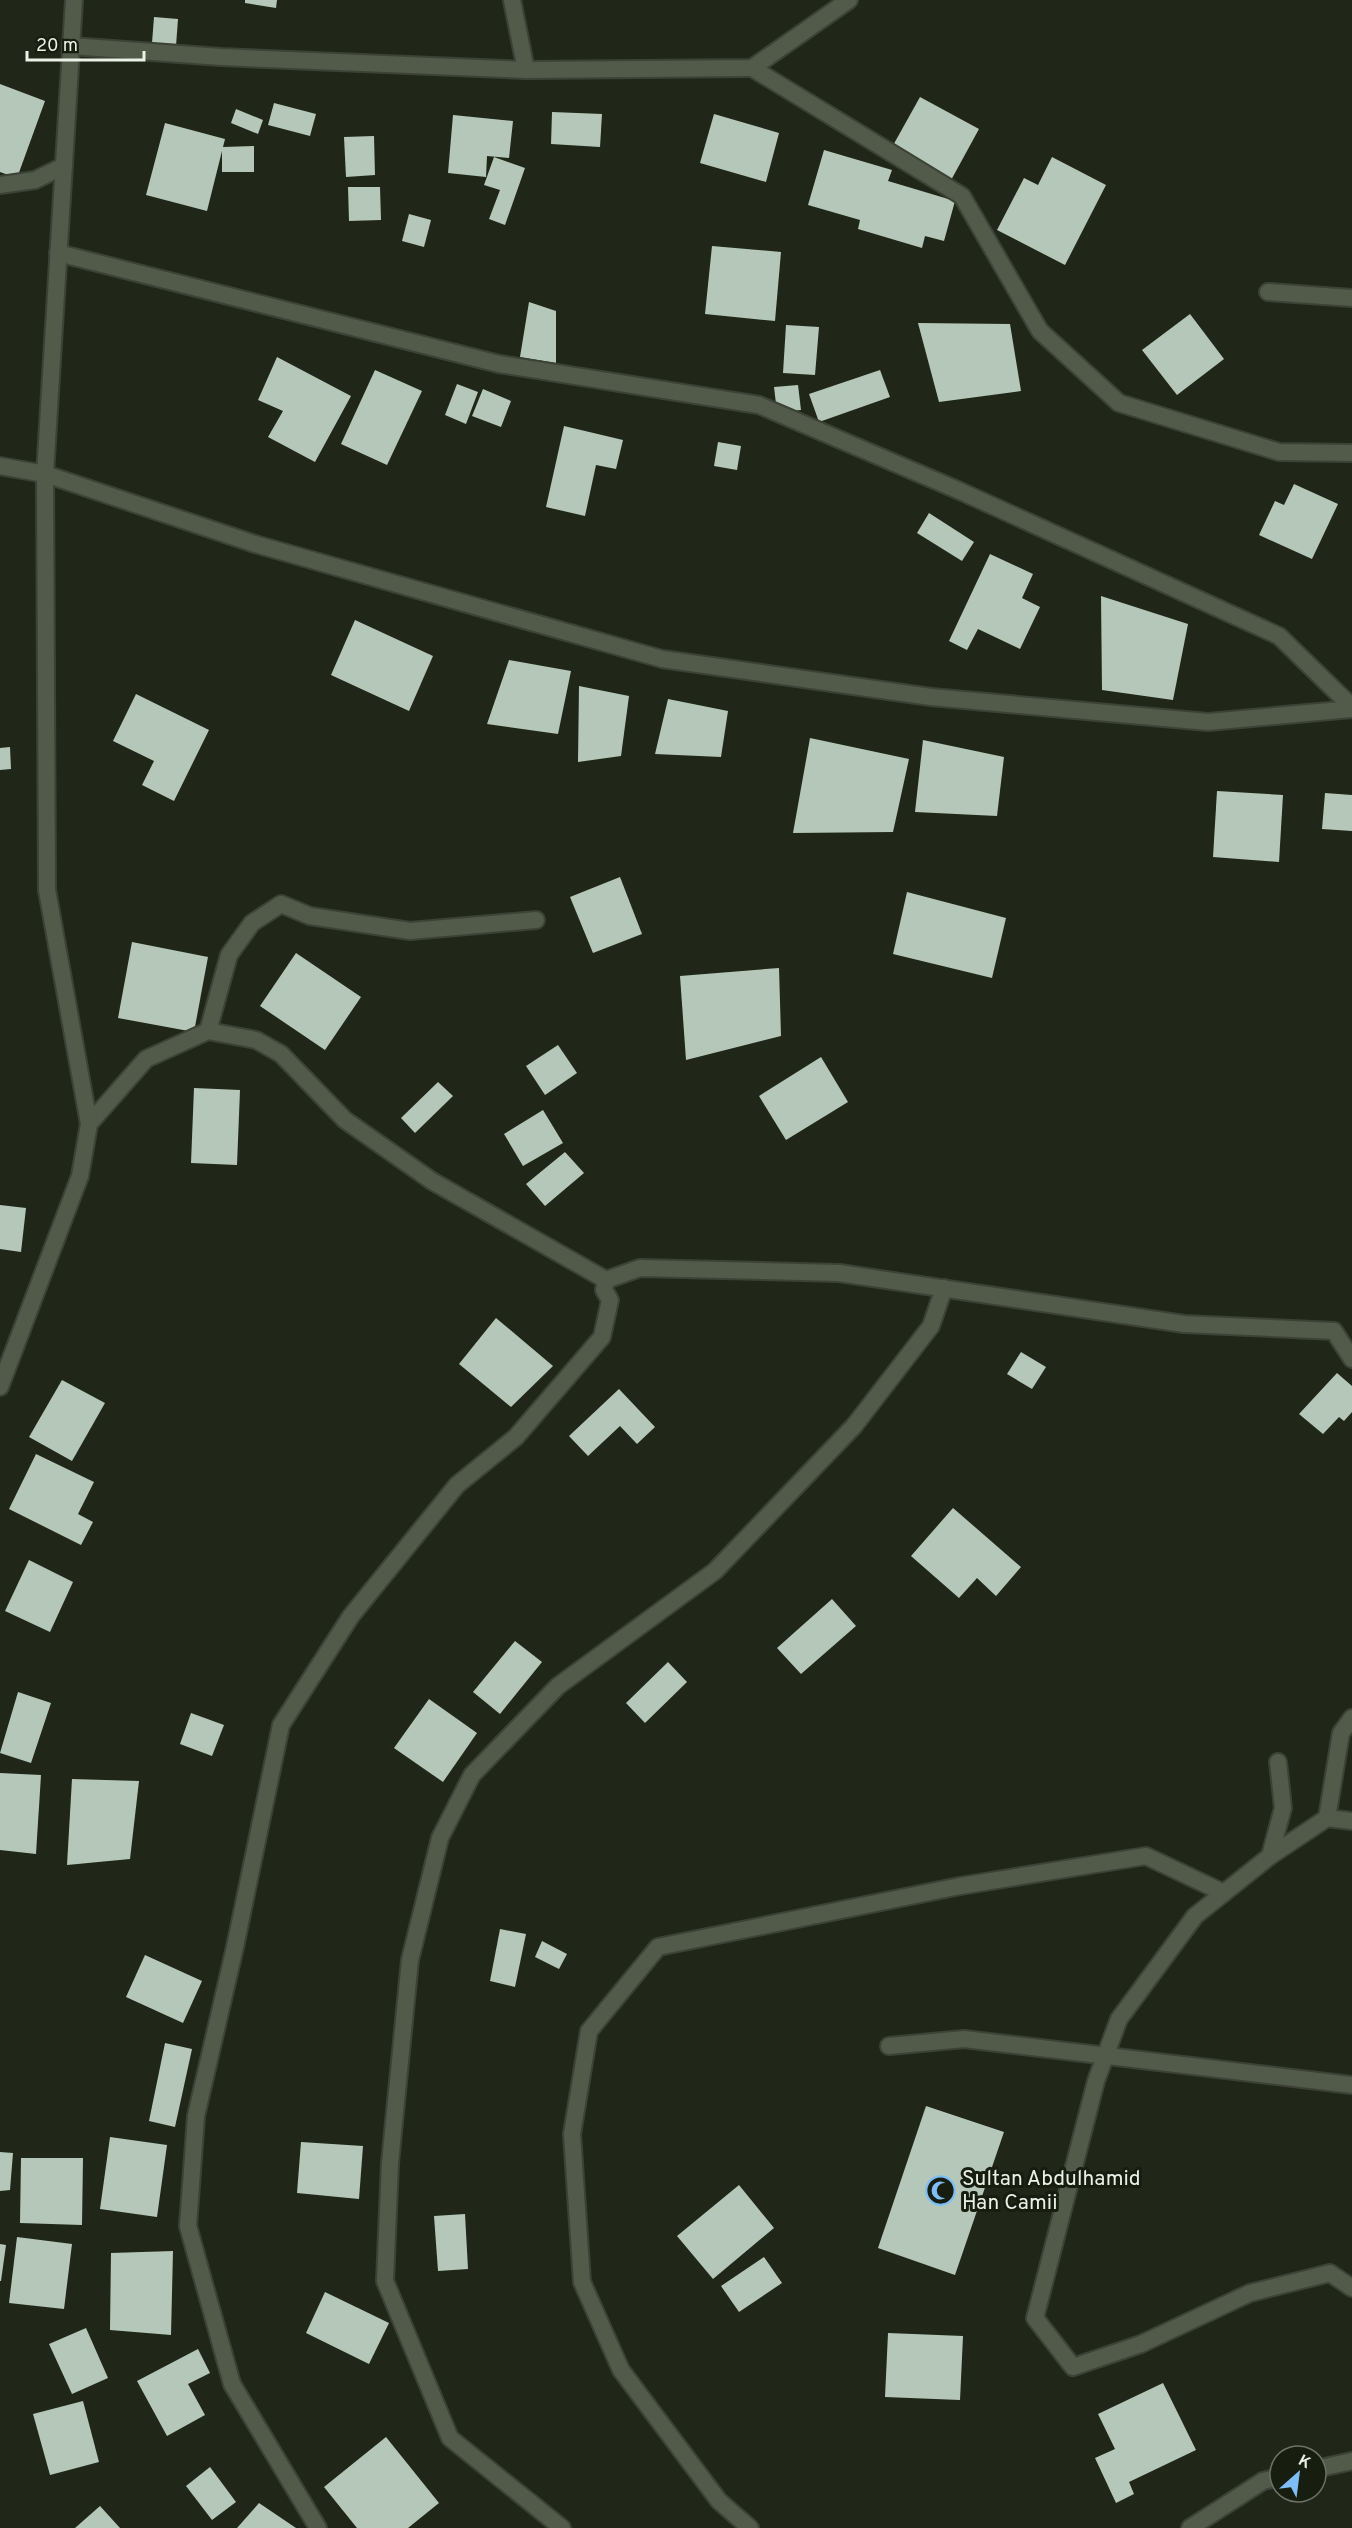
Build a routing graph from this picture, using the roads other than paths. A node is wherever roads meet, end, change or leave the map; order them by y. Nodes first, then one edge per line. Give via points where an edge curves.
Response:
1 (74, 0) edge
2 (512, 0) edge
3 (849, 0) edge
4 (72, 46) junction
5 (752, 68) junction
6 (526, 70) junction
7 (64, 166) junction
8 (0, 185) edge
9 (58, 253) junction
10 (1268, 292) dead end
11 (1352, 298) edge
12 (1352, 453) edge
13 (0, 466) edge
14 (45, 474) junction
15 (1352, 708) edge
16 (536, 920) dead end
17 (208, 1031) junction
18 (88, 1124) junction
19 (606, 1280) junction
20 (945, 1288) junction
21 (1352, 1359) edge
22 (0, 1387) edge
23 (1352, 1718) edge
24 (1278, 1761) dead end
25 (1327, 1818) junction
26 (1352, 1821) edge
27 (1270, 1856) junction
28 (1224, 1893) junction
29 (889, 2046) dead end
30 (1104, 2057) junction
31 (1352, 2085) edge
32 (1352, 2288) edge
33 (1352, 2461) edge
34 (1328, 2466) edge
35 (1268, 2480) edge
36 (318, 2528) edge
37 (562, 2528) edge
38 (750, 2528) edge
39 (1190, 2528) edge

1 - 4 street
2 - 6 street
3 - 5 street
4 - 6 street via 221,57
4 - 7 street
5 - 6 street
5 - 12 street via 962,196 1040,331 1119,403 1279,452
7 - 8 street via 35,180
7 - 9 street
9 - 14 street
9 - 15 street via 499,364 759,405 960,491 1279,636
10 - 11 street
13 - 14 street
14 - 15 street via 255,544 662,659 931,697 1208,722
14 - 18 street via 47,890
16 - 17 street via 410,931 310,916 282,904 252,923 229,955
17 - 18 street via 147,1059
17 - 19 street via 256,1040 281,1054 345,1120 432,1181
18 - 22 street via 80,1176
19 - 20 street via 640,1268 839,1274
19 - 36 street via 604,1290 610,1300 602,1337 516,1437 457,1485 351,1616 281,1725 196,2116 188,2226 232,2384
20 - 21 street via 1184,1324 1334,1331
20 - 37 street via 931,1326 854,1426 715,1571 558,1686 472,1775 440,1839 410,1960 390,2163 385,2281 450,2438
23 - 25 street via 1341,1733
24 - 27 street via 1283,1808
25 - 26 street
25 - 27 street
27 - 28 street
28 - 30 street via 1195,1916 1119,2019
28 - 38 street via 1146,1856 960,1886 658,1947 590,2031 572,2134 582,2282 621,2370 719,2501
29 - 30 street via 964,2039
30 - 31 street
30 - 32 street via 1035,2318 1073,2367 1140,2343 1250,2293 1330,2273
33 - 34 street
35 - 39 street

